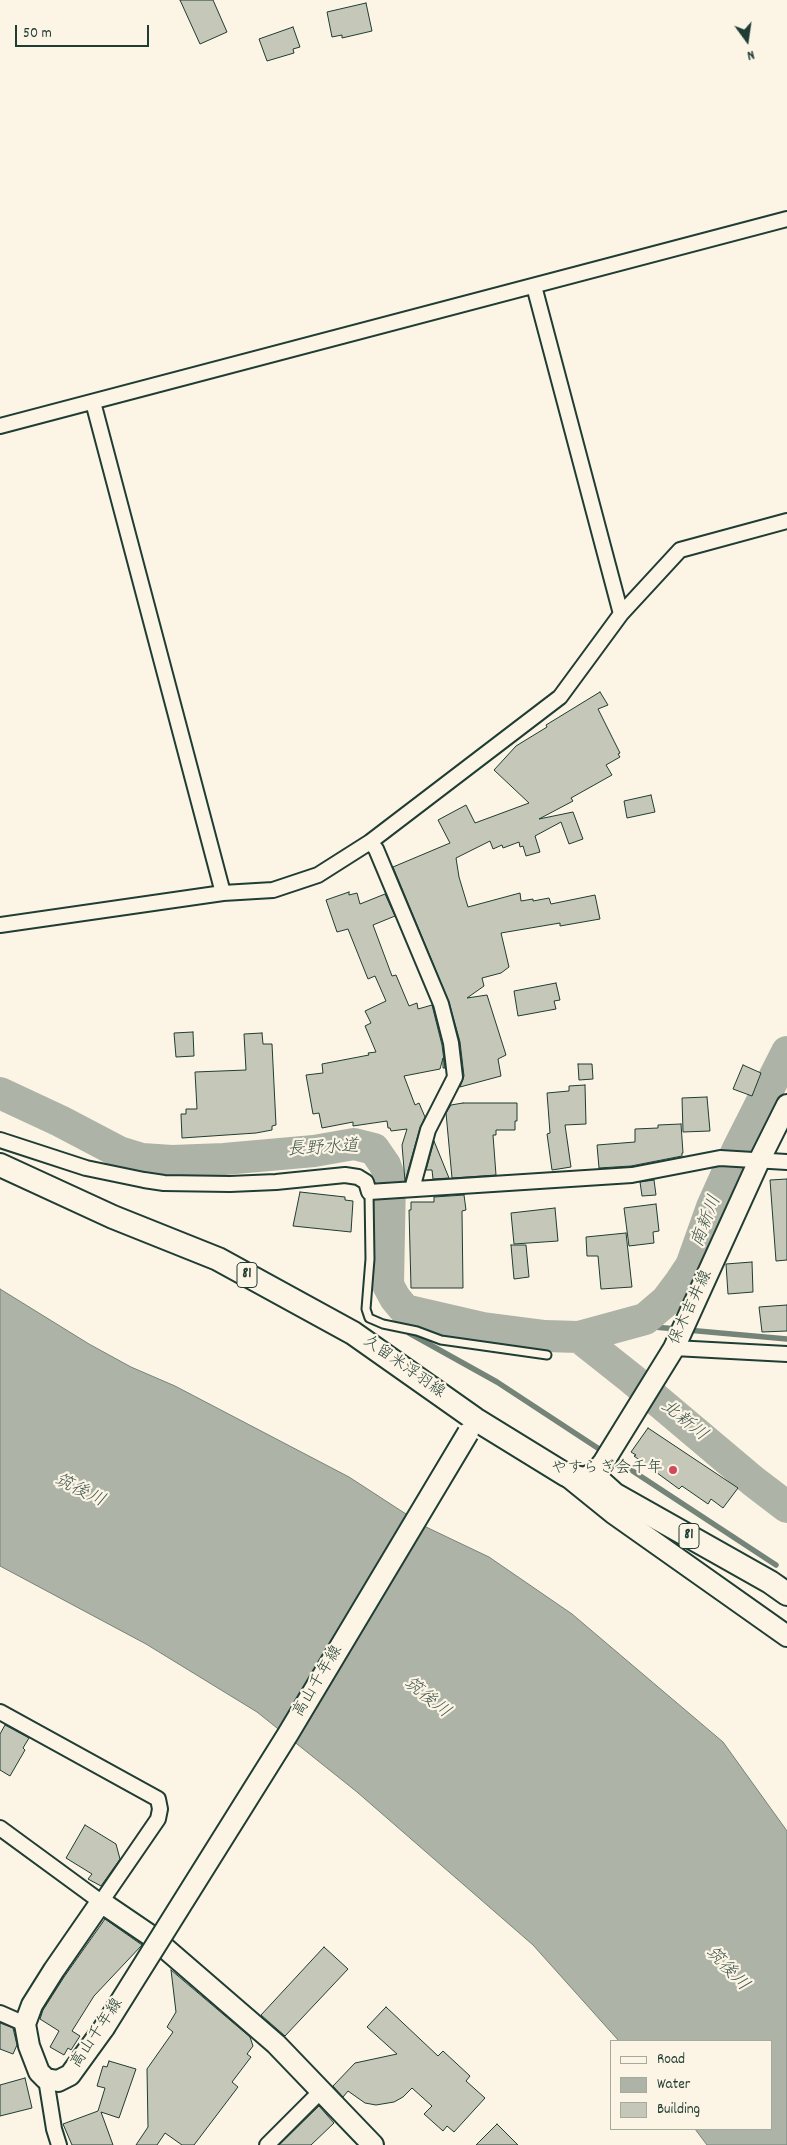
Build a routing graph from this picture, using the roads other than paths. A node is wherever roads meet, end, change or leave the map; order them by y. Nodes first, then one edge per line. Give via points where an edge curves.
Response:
1 (787, 219) edge
2 (534, 286) junction
3 (93, 402) junction
4 (0, 426) edge
5 (787, 521) edge
6 (621, 614) junction
7 (370, 842) junction
8 (223, 893) junction
9 (0, 925) edge
10 (787, 1106) edge
11 (0, 1140) edge
12 (753, 1160) junction
13 (787, 1162) edge
14 (0, 1166) edge
15 (409, 1189) junction
16 (369, 1192) junction
17 (672, 1351) junction
18 (546, 1354) dead end
19 (787, 1354) edge
20 (472, 1426) junction
21 (598, 1469) junction
22 (566, 1475) junction
23 (787, 1594) edge
24 (787, 1636) edge
25 (0, 1712) edge
26 (0, 1828) edge
27 (101, 1902) junction
28 (0, 2013) edge
29 (25, 2024) junction
30 (46, 2078) junction
31 (320, 2092) junction
32 (368, 2143) edge
33 (60, 2145) edge
34 (267, 2145) edge

1 - 2 street
2 - 3 street
2 - 6 street
3 - 4 street
3 - 8 street
5 - 6 street via 680,550
6 - 7 street via 560,697
7 - 8 street via 318,875 273,890
7 - 15 street via 376,849 441,1004 455,1077 428,1130
8 - 9 street
10 - 12 main road, 保木吉井線
11 - 16 street via 86,1168 164,1183 276,1182 345,1175 366,1182
12 - 13 street
12 - 15 street via 720,1158 632,1175
12 - 17 main road, 保木吉井線
14 - 20 main road, 久留米浮羽線 / 81 via 218,1260 353,1333
15 - 16 street
16 - 18 lane via 370,1258 366,1309 369,1318 441,1340
17 - 19 street
17 - 21 main road, 保木吉井線
20 - 22 main road, 久留米浮羽線 / 81
20 - 30 main road, 高山千年線, bridge via 288,1734 104,2028 70,2076 58,2081
21 - 22 main road, 久留米浮羽線 / 81 via 584,1479
21 - 23 main road, 81 via 614,1494
22 - 24 main road via 613,1513
25 - 27 street via 158,1799 158,1819
26 - 27 street
27 - 29 main road via 32,2004
27 - 31 main road via 151,1936 276,2044
28 - 29 street
29 - 30 main road via 34,2063
30 - 33 street
31 - 32 main road
31 - 34 street

